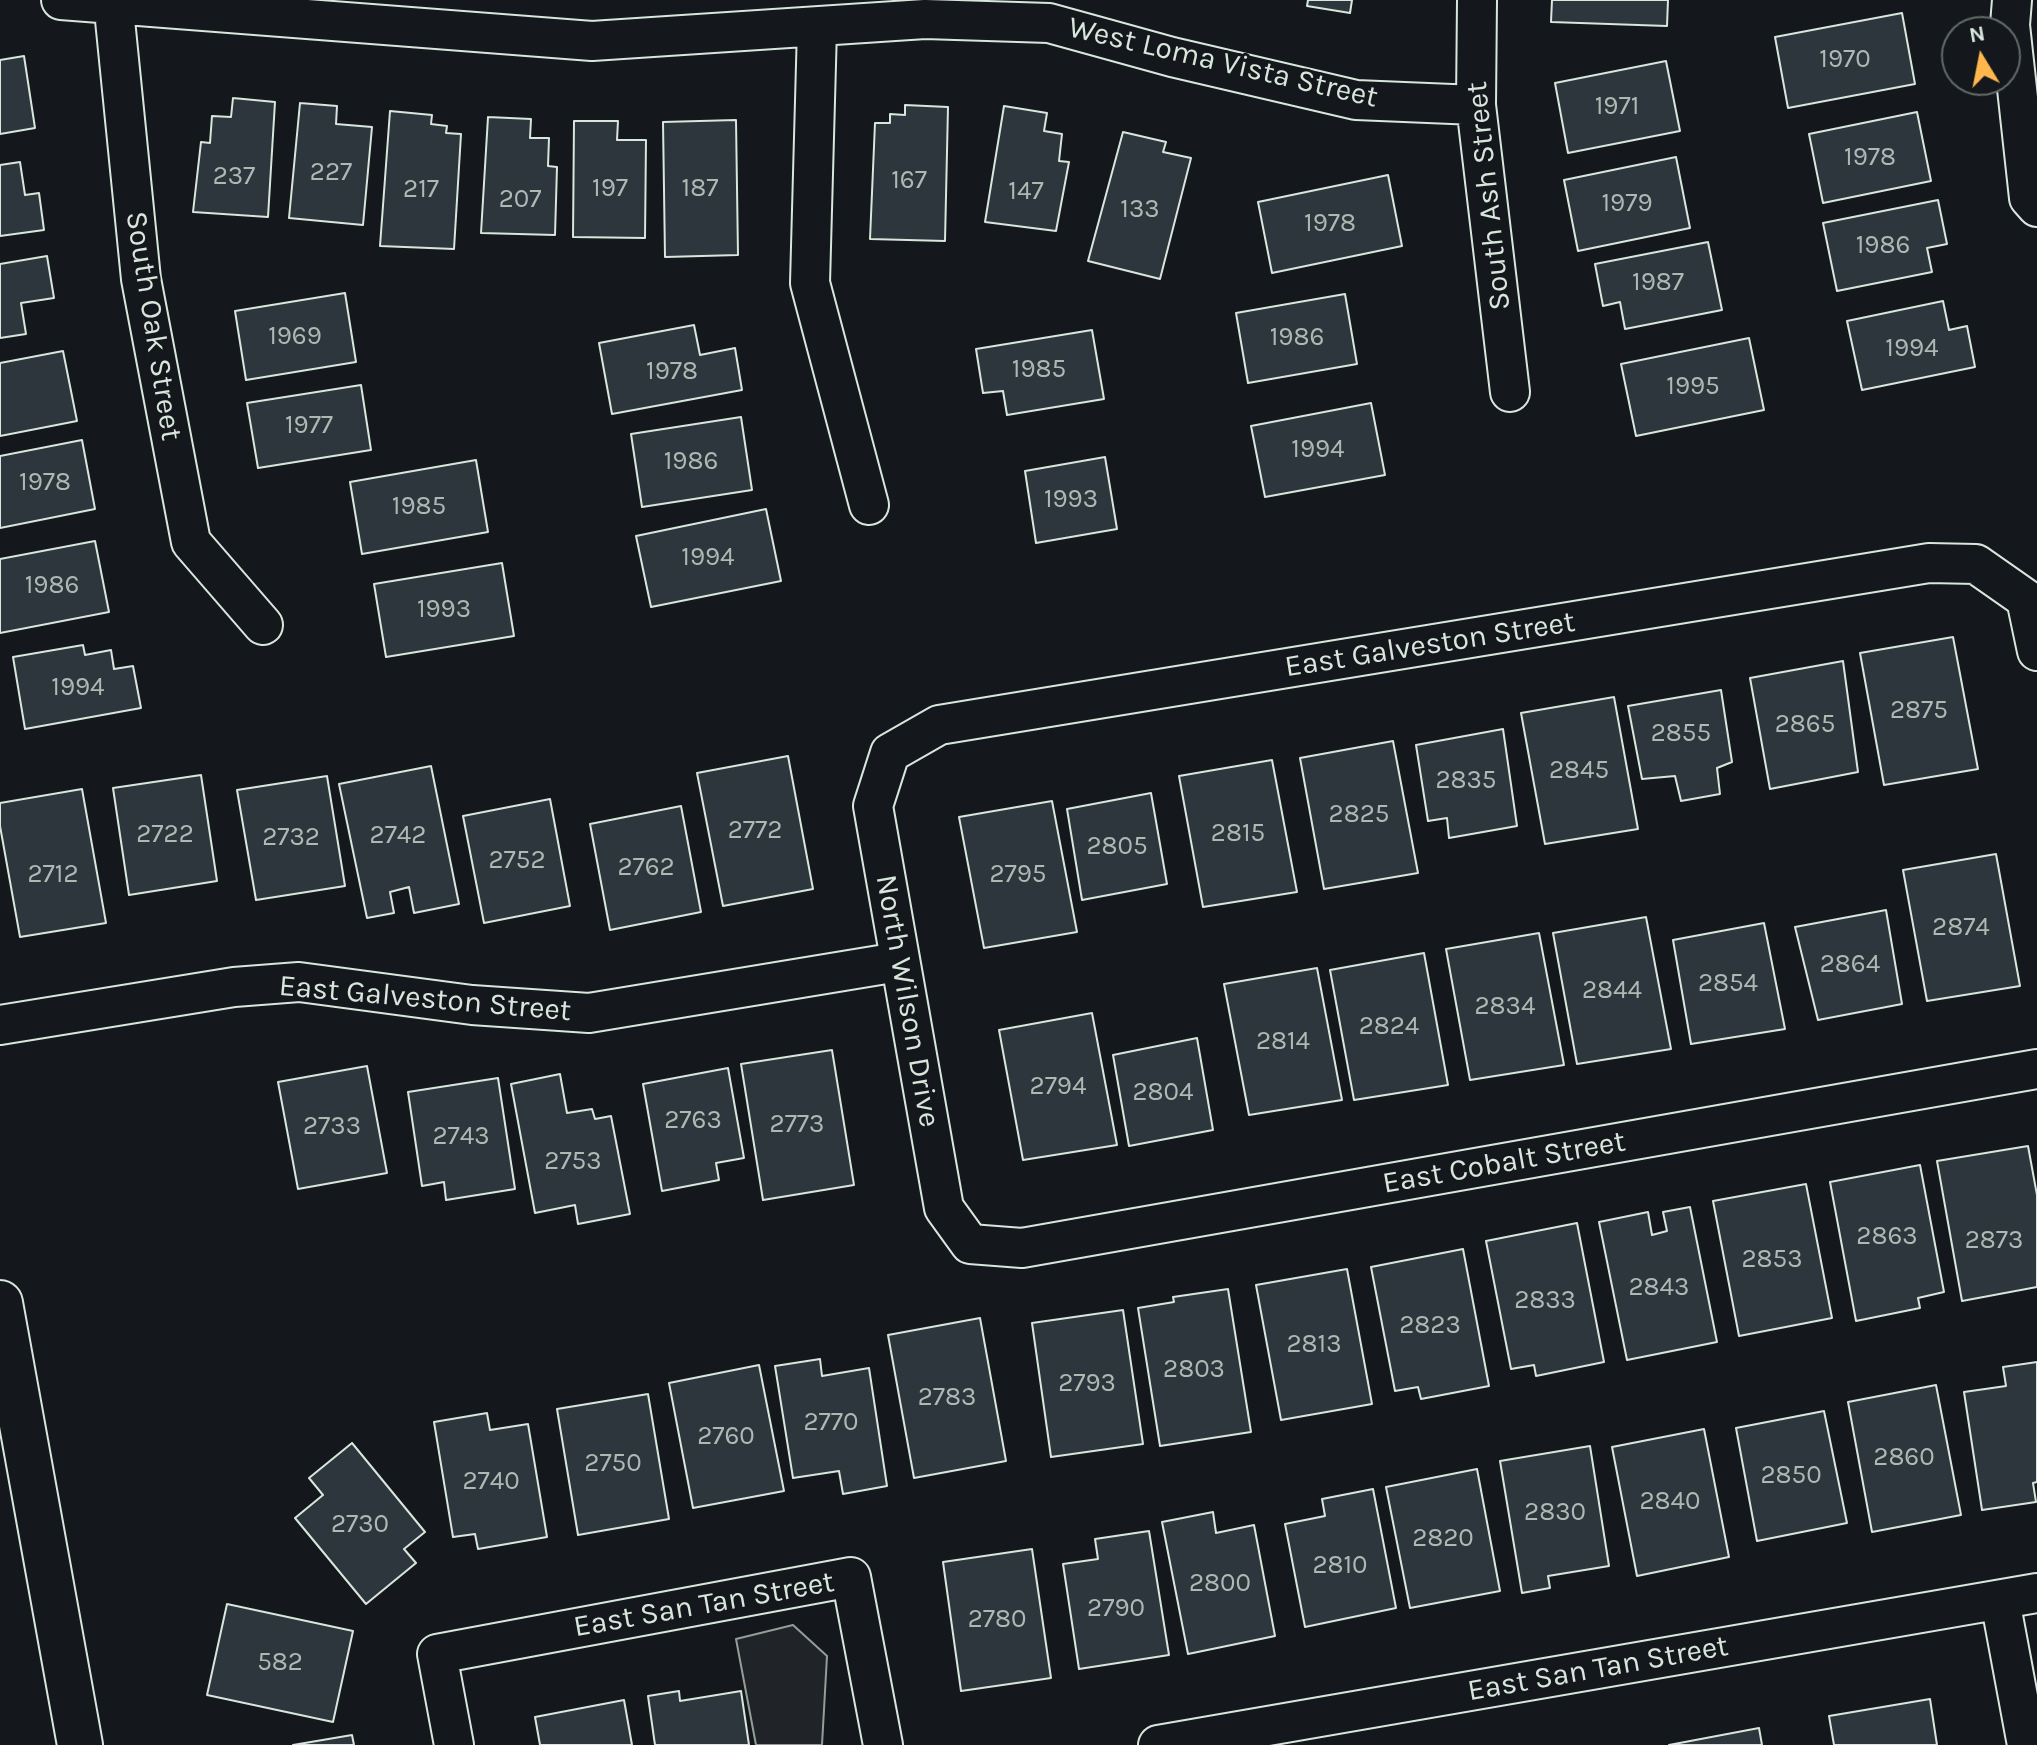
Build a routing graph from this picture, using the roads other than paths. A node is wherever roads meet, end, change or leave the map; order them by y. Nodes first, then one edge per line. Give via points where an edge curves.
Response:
1 (61, 0) edge
2 (1477, 0) edge
3 (2012, 0) edge
4 (112, 2) edge
5 (817, 28) junction
6 (1476, 105) junction
7 (2037, 207) edge
8 (1510, 392) dead end
9 (869, 505) dead end
10 (263, 625) dead end
11 (2037, 651) edge
12 (890, 753) joint
13 (898, 962) junction
14 (0, 1025) edge
15 (2037, 1069) edge
16 (970, 1244) joint
17 (0, 1303) edge
18 (2037, 1593) edge
19 (2000, 1600) junction
20 (80, 1745) edge
21 (454, 1745) edge
22 (883, 1745) edge
23 (1158, 1745) edge
24 (2027, 1745) edge

1 - 4 street, West Loma Vista Street
2 - 6 street, South Ash Street
3 - 7 street via 2010,25 2029,198
4 - 5 street, West Loma Vista Street via 592,41
4 - 10 street, South Oak Street via 141,279 191,542
5 - 6 street, West Loma Vista Street via 925,19 1049,23 1356,100
5 - 9 street via 810,283
6 - 8 street, South Ash Street
11 - 12 street, East Galveston Street via 2026,599 1976,564 1929,563 939,725
12 - 13 street, North Wilson Drive via 873,806
13 - 14 street, East Galveston Street via 589,1013 472,1005 299,982 234,987
13 - 16 street, North Wilson Drive via 944,1208
15 - 16 street, East Cobalt Street via 1022,1248
17 - 20 street
18 - 19 street, East San Tan Street
19 - 23 street, East San Tan Street
19 - 24 street
21 - 22 street, East San Tan Street via 437,1654 851,1577

